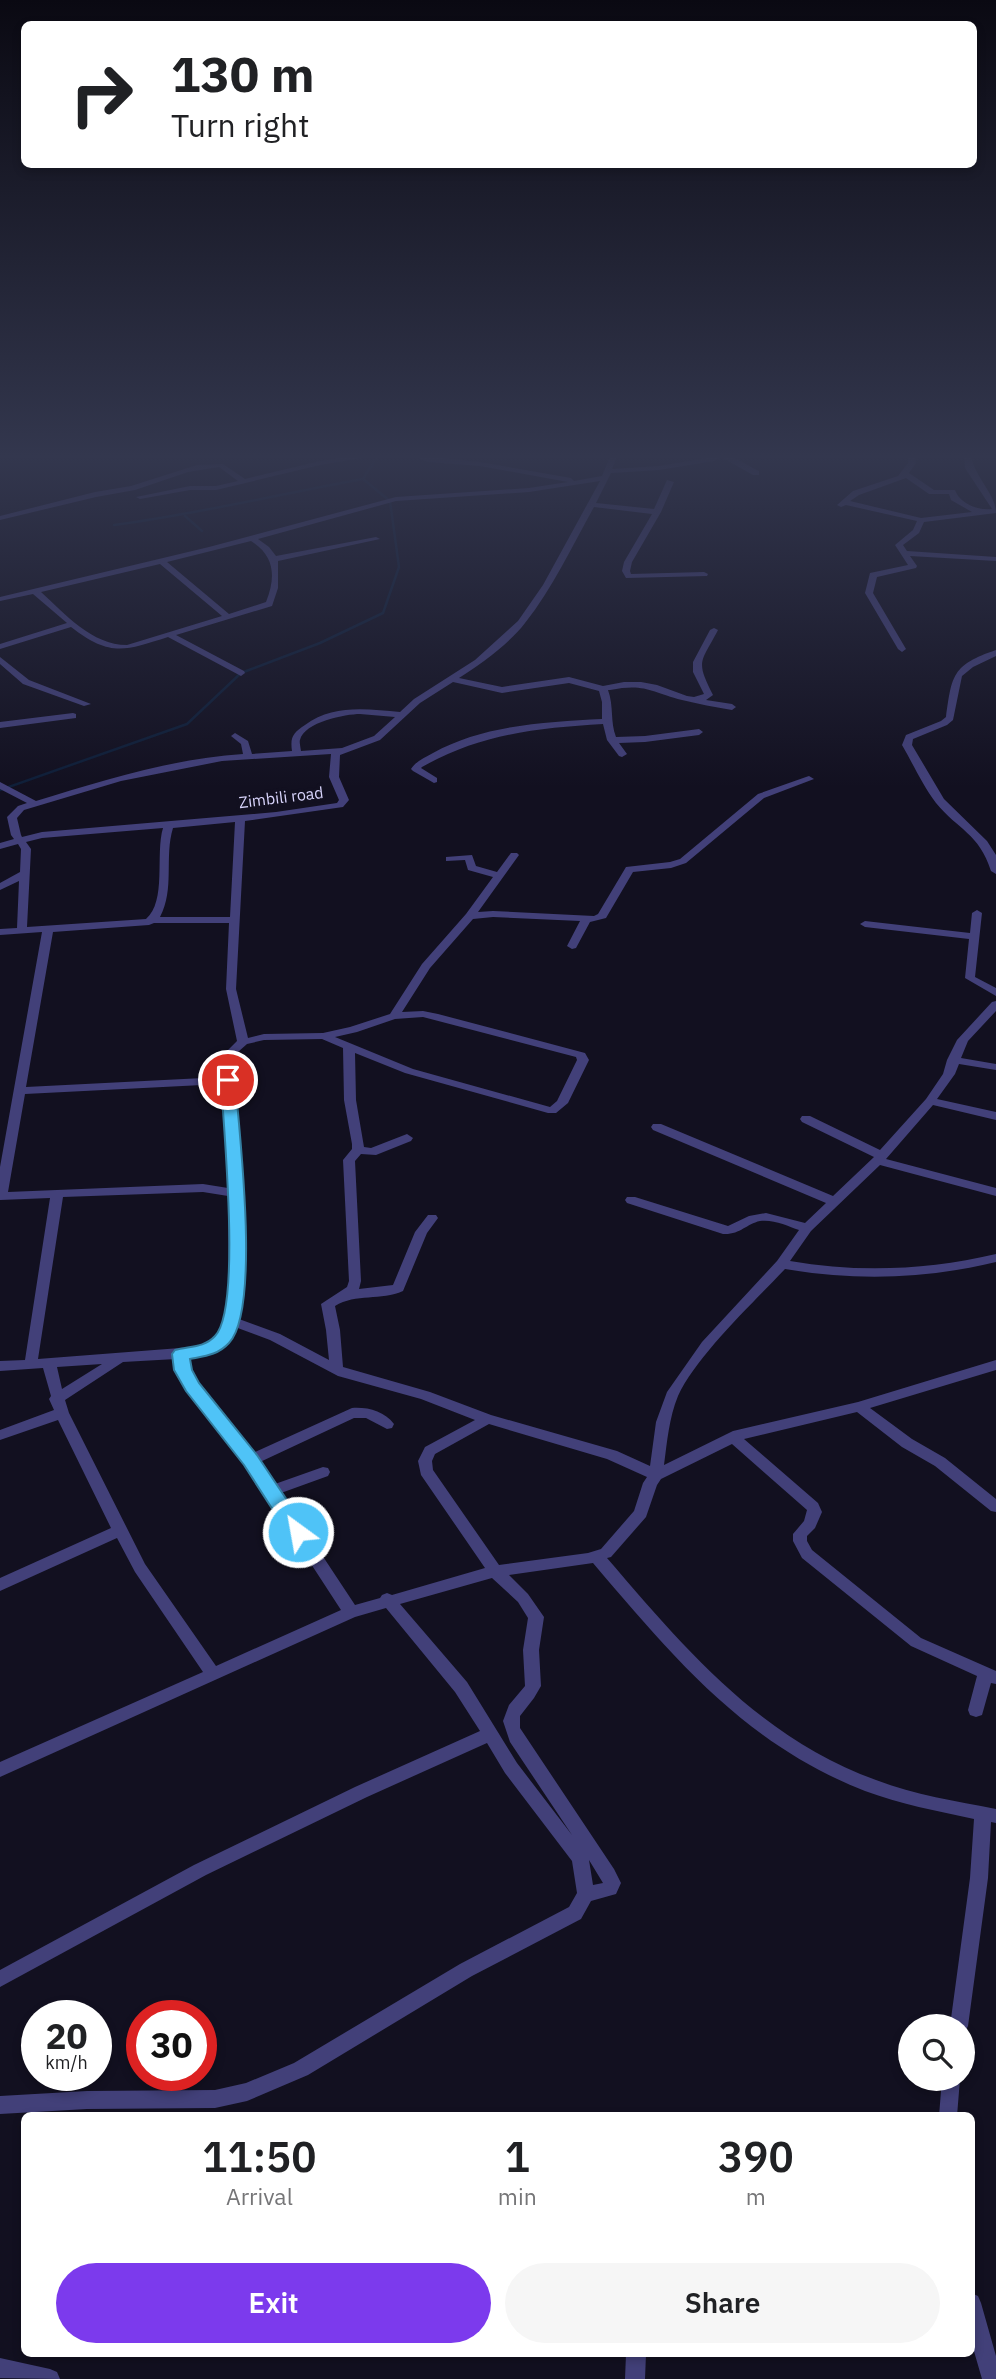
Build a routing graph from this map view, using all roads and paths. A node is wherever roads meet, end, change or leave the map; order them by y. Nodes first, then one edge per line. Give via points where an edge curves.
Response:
1 (139, 565) edge
2 (166, 565) edge
3 (274, 565) edge
4 (557, 565) edge
5 (628, 565) edge
6 (911, 565) edge
7 (704, 574) dead end
8 (34, 590) junction
9 (0, 599) edge
10 (228, 617) junction
11 (72, 624) junction
12 (714, 630) dead end
13 (168, 634) junction
14 (0, 647) edge
15 (902, 649) dead end
16 (996, 653) edge
17 (0, 660) edge
18 (241, 673) dead end
19 (452, 679) junction
20 (603, 689) junction
21 (696, 701) junction
22 (88, 704) dead end
23 (732, 707) dead end
24 (403, 715) junction
25 (73, 716) dead end
26 (606, 721) junction
27 (0, 725) edge
28 (699, 732) dead end
29 (234, 736) dead end
30 (612, 740) junction
31 (344, 751) junction
32 (297, 752) junction
33 (622, 754) dead end
34 (248, 755) junction
35 (809, 779) dead end
36 (434, 780) dead end
37 (0, 785) edge
38 (33, 803) junction
39 (12, 817) junction
40 (240, 818) junction
41 (0, 820) edge
42 (169, 825) junction
43 (22, 842) junction
44 (0, 846) edge
45 (514, 855) dead end
46 (449, 859) dead end
47 (996, 871) edge
48 (24, 874) junction
49 (498, 875) junction
50 (0, 887) edge
51 (977, 914) dead end
52 (470, 916) junction
53 (586, 919) junction
54 (154, 920) junction
55 (234, 920) junction
56 (865, 924) dead end
57 (22, 930) junction
58 (48, 930) junction
59 (0, 932) edge
60 (975, 937) junction
61 (572, 946) dead end
62 (996, 993) edge
63 (996, 1004) edge
64 (394, 1016) junction
65 (323, 1036) junction
66 (243, 1042) junction
67 (349, 1045) junction
68 (953, 1060) junction
69 (996, 1067) edge
70 (228, 1080) junction
71 (20, 1091) junction
72 (930, 1101) junction
73 (996, 1116) edge
74 (806, 1119) dead end
75 (657, 1127) dead end
76 (407, 1138) dead end
77 (358, 1150) junction
78 (880, 1158) junction
79 (996, 1192) edge
80 (235, 1193) junction
81 (57, 1194) junction
82 (1, 1196) edge
83 (631, 1200) dead end
84 (833, 1201) junction
85 (432, 1218) dead end
86 (807, 1228) junction
87 (996, 1258) edge
88 (782, 1264) junction
89 (344, 1295) junction
90 (232, 1321) junction
91 (181, 1354) junction
92 (120, 1358) junction
93 (31, 1363) junction
94 (48, 1364) junction
95 (996, 1365) edge
96 (0, 1366) edge
97 (336, 1368) junction
98 (59, 1406) junction
99 (859, 1407) junction
100 (487, 1419) junction
101 (387, 1424) dead end
102 (0, 1435) edge
103 (733, 1437) junction
104 (251, 1460) junction
105 (323, 1472) dead end
106 (656, 1475) junction
107 (272, 1491) junction
108 (996, 1507) edge
109 (120, 1530) junction
110 (596, 1556) junction
111 (495, 1570) junction
112 (0, 1585) edge
113 (387, 1599) junction
114 (351, 1612) junction
115 (212, 1673) junction
116 (990, 1676) edge
117 (976, 1710) dead end
118 (490, 1734) junction
119 (0, 1770) edge
120 (989, 1815) edge
121 (586, 1894) junction
122 (0, 1979) edge
123 (961, 2014) edge
124 (950, 2091) edge
125 (0, 2105) edge
126 (948, 2112) edge
127 (975, 2317) edge
128 (636, 2357) edge
129 (0, 2368) edge
130 (50, 2379) edge
131 (635, 2379) edge
132 (992, 2379) edge

1 - 8 street
2 - 10 street
3 - 10 street via 274,596 269,604
4 - 19 street via 521,623
5 - 7 street via 629,576
6 - 15 street via 876,573 869,587
8 - 9 street
8 - 11 street
10 - 13 street
11 - 13 street via 101,642 122,648
11 - 14 street
12 - 21 street via 697,662 709,695
13 - 18 street
16 - 47 street via 955,676 950,718 909,737 906,745 940,801 982,841
17 - 22 street via 39,688
19 - 20 street via 502,690 569,680
19 - 24 street
20 - 21 street via 648,685
20 - 26 street via 608,697
21 - 23 street
24 - 31 street via 377,738
24 - 32 street via 336,712 298,734
25 - 27 street
26 - 30 street
26 - 36 street via 495,733 462,744 418,765 419,772
28 - 30 street via 645,741
29 - 34 street via 244,743
30 - 33 street
31 - 32 street
31 - 40 street, Zimbili road via 333,758 334,777 344,800 340,805
32 - 34 street
34 - 38 street via 140,774
35 - 53 street via 761,796 683,861 630,869 602,916
37 - 38 street
38 - 39 street
39 - 41 street
39 - 43 street
40 - 42 street, Zimbili road
40 - 55 street
42 - 43 street, Zimbili road via 42,835
42 - 54 street
43 - 44 street
43 - 48 street via 27,857
45 - 49 street
46 - 49 street via 468,858 472,868
48 - 50 street
48 - 57 street
49 - 52 street
51 - 60 street
52 - 53 street
52 - 64 street via 426,966
53 - 61 street
54 - 55 street
54 - 58 street
55 - 66 street via 231,989
56 - 60 street
57 - 58 street
57 - 59 street
58 - 71 street
60 - 62 street via 970,978
63 - 68 street via 963,1040
64 - 65 street
64 - 67 street via 438,1017 583,1059 562,1103 551,1111 409,1071
65 - 66 street
65 - 67 street
66 - 70 street via 233,1051
67 - 77 street via 350,1100
68 - 69 street
68 - 72 street
70 - 71 street
70 - 80 street
71 - 82 street
72 - 73 street
72 - 78 street
74 - 78 street
75 - 84 street
76 - 77 street via 372,1152
77 - 89 street via 349,1160 355,1285
78 - 79 street
78 - 84 street
80 - 81 street via 203,1188
80 - 90 street
81 - 82 street
81 - 93 street
83 - 86 street via 723,1230 735,1231 762,1217
84 - 86 street
85 - 89 street via 421,1232 398,1288
86 - 88 street
87 - 88 street via 935,1271 835,1270
88 - 106 street via 707,1345 672,1395 663,1422
89 - 97 street via 327,1308
90 - 91 street via 223,1338 209,1350
90 - 97 street
91 - 92 street
91 - 104 street via 188,1381
92 - 94 street
92 - 98 street
93 - 94 street
93 - 96 street
94 - 98 street
95 - 99 street
97 - 100 street
98 - 102 street
98 - 109 street
99 - 103 street
99 - 108 street
100 - 106 street via 612,1455
100 - 111 street via 430,1451 425,1461 432,1482
101 - 104 street via 376,1415 352,1413
103 - 106 street
103 - 116 street via 813,1507 810,1524 800,1534 807,1554 916,1642
104 - 107 street
105 - 107 street
106 - 110 street via 640,1513 618,1541
107 - 114 street
109 - 112 street
109 - 115 street via 140,1568
110 - 111 street
110 - 120 street via 742,1711 854,1779
111 - 113 street
111 - 121 street via 523,1598 536,1620 531,1650 533,1686 511,1714 511,1728 612,1882 608,1891
113 - 114 street
113 - 118 street via 461,1687
114 - 115 street
115 - 119 street
116 - 117 street
118 - 121 street via 511,1769 580,1858
118 - 122 street via 200,1870
120 - 123 street
121 - 125 street via 575,1913 466,1970 302,2069 247,2092 215,2099
124 - 126 street
127 - 132 street
128 - 131 street
129 - 130 street

